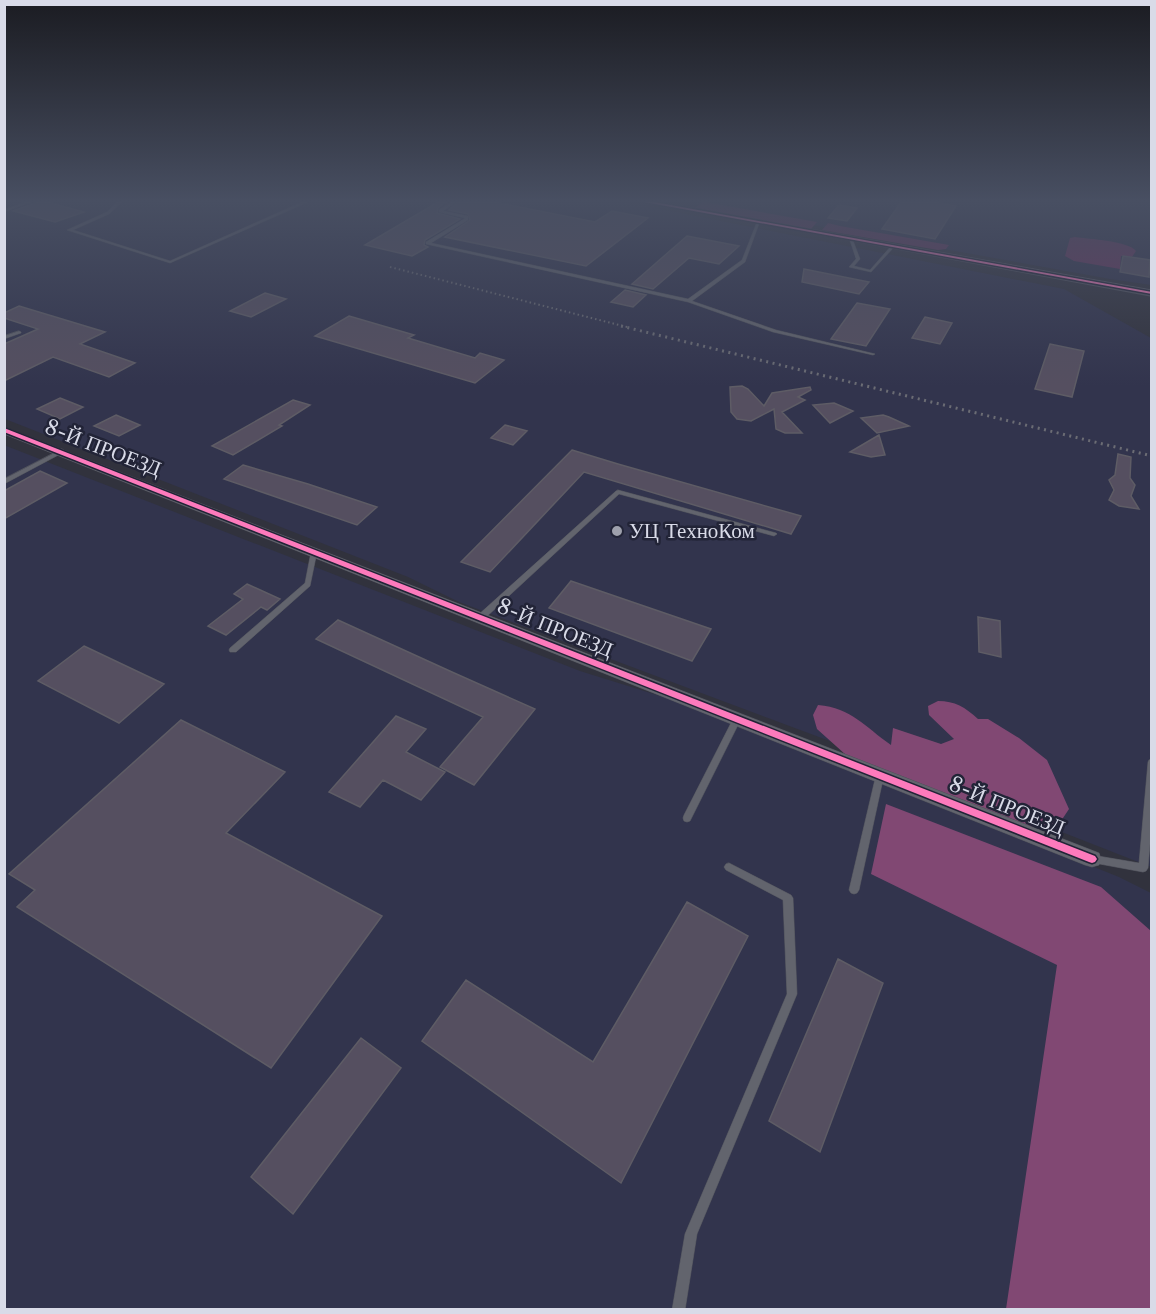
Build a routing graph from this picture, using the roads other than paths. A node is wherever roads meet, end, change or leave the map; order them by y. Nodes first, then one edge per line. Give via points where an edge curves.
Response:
1 (519, 263) edge
2 (741, 263) edge
3 (854, 263) edge
4 (877, 263) edge
5 (988, 263) edge
6 (1152, 293) edge
7 (689, 301) junction
8 (19, 332) dead end
9 (4, 338) edge
10 (873, 354) dead end
11 (4, 430) edge
12 (62, 451) junction
13 (4, 482) edge
14 (774, 534) dead end
15 (314, 552) junction
16 (480, 618) junction
17 (233, 650) dead end
18 (737, 719) junction
19 (1152, 762) edge
20 (880, 775) junction
21 (687, 818) dead end
22 (1092, 859) joint
23 (729, 867) dead end
24 (854, 890) dead end
25 (678, 1310) edge

1 - 7 lane
2 - 7 lane
3 - 4 lane via 851,267 870,271
5 - 6 street
7 - 10 lane via 775,331
8 - 9 lane
11 - 12 street, 8-Й ПРОЕЗД
12 - 13 lane
12 - 15 street, 8-Й ПРОЕЗД
14 - 16 lane via 618,492
15 - 16 street, 8-Й ПРОЕЗД
15 - 17 lane via 308,584
16 - 18 street, 8-Й ПРОЕЗД
18 - 20 street, 8-Й ПРОЕЗД
18 - 21 lane
19 - 22 lane via 1143,868
20 - 22 street, 8-Й ПРОЕЗД
20 - 24 lane
23 - 25 lane via 788,898 792,994 691,1234

